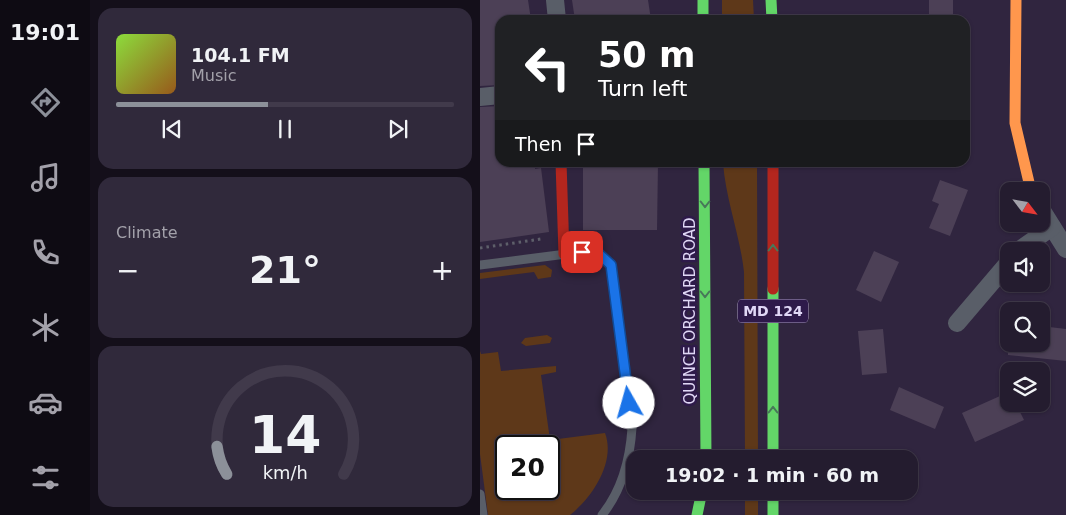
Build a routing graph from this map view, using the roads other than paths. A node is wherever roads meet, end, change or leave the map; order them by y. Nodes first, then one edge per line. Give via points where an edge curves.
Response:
1 (555, 0) edge
2 (703, 0) edge
3 (771, 0) edge
4 (1016, 0) edge
5 (556, 15) edge
6 (703, 15) edge
7 (772, 15) edge
8 (495, 96) edge
9 (480, 97) edge
10 (561, 167) edge
11 (704, 167) edge
12 (773, 167) edge
13 (1029, 182) edge
14 (1050, 224) edge
15 (1052, 227) junction
16 (1031, 242) edge
17 (1066, 249) edge
18 (564, 254) junction
19 (480, 265) edge
20 (1000, 273) edge
21 (957, 323) dead end
22 (706, 450) edge
23 (773, 450) edge
24 (480, 494) edge
25 (700, 500) edge
26 (706, 500) edge
27 (773, 500) edge
28 (483, 515) edge
29 (602, 515) edge
30 (697, 515) edge
31 (706, 515) edge
32 (773, 515) edge

1 - 5 street
2 - 6 main road
3 - 7 main road
4 - 13 main road via 1015,123
8 - 9 street
10 - 18 main road
11 -> 22 main road, QUINCE ORCHARD ROAD
23 -> 12 main road, MD 124
14 - 15 street
15 - 16 street
15 - 17 street
18 - 19 lane
18 - 29 lane via 595,253 606,259 612,269 632,428 623,477
20 - 21 street
24 - 28 lane
25 - 30 main road
26 - 31 main road
27 - 32 main road

